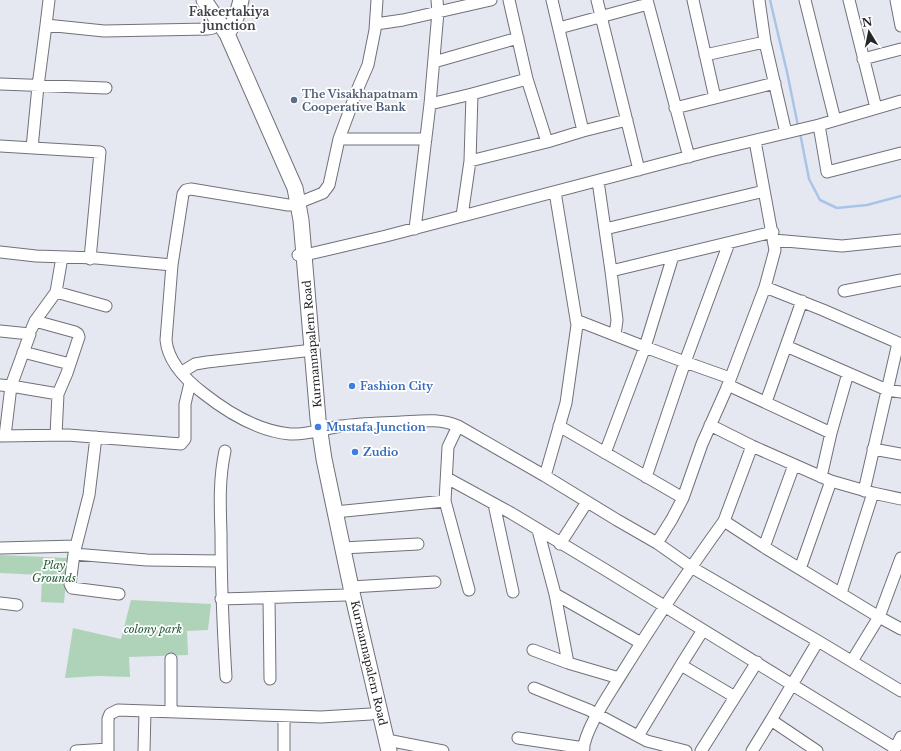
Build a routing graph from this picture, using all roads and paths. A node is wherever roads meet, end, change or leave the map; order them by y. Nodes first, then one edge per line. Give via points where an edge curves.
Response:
1 (49, 0) edge
2 (196, 0) edge
3 (204, 0) edge
4 (241, 0) edge
5 (377, 0) edge
6 (437, 0) edge
7 (491, 0) edge
8 (509, 0) edge
9 (552, 0) edge
10 (598, 0) edge
11 (693, 0) edge
12 (759, 0) edge
13 (805, 0) edge
14 (849, 0) edge
15 (896, 0) edge
16 (647, 2) edge
17 (438, 12) junction
18 (601, 16) junction
19 (376, 24) junction
20 (46, 25) junction
21 (901, 26) edge
22 (559, 28) junction
23 (220, 31) junction
24 (518, 38) junction
25 (765, 42) junction
26 (901, 49) edge
27 (705, 55) junction
28 (863, 59) junction
29 (434, 62) junction
30 (527, 79) junction
31 (775, 83) junction
32 (0, 84) edge
33 (38, 86) junction
34 (106, 88) dead end
35 (472, 94) junction
36 (715, 98) junction
37 (901, 101) edge
38 (430, 104) junction
39 (676, 108) junction
40 (876, 108) junction
41 (627, 120) junction
42 (835, 120) junction
43 (819, 125) junction
44 (583, 131) junction
45 (795, 131) junction
46 (339, 139) junction
47 (426, 139) junction
48 (755, 141) junction
49 (547, 142) junction
50 (0, 146) edge
51 (32, 148) junction
52 (901, 153) edge
53 (689, 157) junction
54 (470, 161) junction
55 (639, 170) junction
56 (598, 181) junction
57 (764, 191) junction
58 (555, 192) junction
59 (295, 204) junction
60 (462, 216) junction
61 (415, 229) junction
62 (605, 229) junction
63 (773, 236) junction
64 (901, 240) edge
65 (729, 243) junction
66 (0, 252) edge
67 (301, 255) junction
68 (673, 256) junction
69 (62, 257) junction
70 (90, 258) junction
71 (172, 265) junction
72 (611, 271) junction
73 (901, 280) edge
74 (765, 287) junction
75 (844, 291) dead end
76 (56, 292) junction
77 (802, 301) junction
78 (106, 306) dead end
79 (576, 320) junction
80 (35, 321) junction
81 (0, 332) edge
82 (30, 334) junction
83 (615, 335) junction
84 (900, 344) edge
85 (786, 346) junction
86 (645, 347) junction
87 (304, 351) junction
88 (23, 352) junction
89 (685, 362) junction
90 (70, 364) junction
91 (182, 372) junction
92 (848, 373) junction
93 (729, 381) junction
94 (190, 383) junction
95 (6, 386) edge
96 (887, 390) junction
97 (901, 392) edge
98 (58, 394) junction
99 (766, 402) junction
100 (710, 425) junction
101 (458, 426) junction
102 (559, 426) junction
103 (315, 432) junction
104 (832, 433) junction
105 (56, 435) junction
106 (2, 436) edge
107 (96, 438) junction
108 (752, 446) junction
109 (874, 449) junction
110 (225, 451) dead end
111 (605, 453) junction
112 (901, 454) edge
113 (794, 465) junction
114 (545, 476) junction
115 (646, 477) junction
116 (447, 478) junction
117 (826, 479) junction
118 (868, 492) junction
119 (683, 498) junction
120 (901, 499) edge
121 (444, 501) junction
122 (587, 502) junction
123 (494, 504) junction
124 (335, 512) junction
125 (724, 522) junction
126 (538, 530) junction
127 (657, 543) junction
128 (418, 544) dead end
129 (560, 544) junction
130 (764, 547) junction
131 (0, 548) edge
132 (343, 548) junction
133 (75, 550) junction
134 (901, 558) edge
135 (221, 561) junction
136 (691, 567) junction
137 (800, 569) junction
138 (435, 582) dead end
139 (469, 590) dead end
140 (349, 591) junction
141 (513, 592) dead end
142 (841, 593) junction
143 (119, 594) dead end
144 (555, 594) junction
145 (269, 598) junction
146 (221, 599) junction
147 (0, 603) edge
148 (16, 605) dead end
149 (665, 607) junction
150 (879, 617) junction
151 (901, 629) edge
152 (703, 630) junction
153 (818, 641) junction
154 (641, 643) junction
155 (533, 650) dead end
156 (172, 659) dead end
157 (852, 661) junction
158 (757, 662) junction
159 (568, 663) junction
160 (681, 665) junction
161 (226, 677) dead end
162 (619, 678) junction
163 (270, 679) dead end
164 (792, 684) junction
165 (534, 688) dead end
166 (901, 691) edge
167 (735, 697) junction
168 (145, 711) junction
169 (171, 712) junction
170 (372, 714) junction
171 (596, 715) junction
172 (284, 716) junction
173 (771, 720) junction
174 (638, 736) junction
175 (901, 737) edge
176 (518, 738) dead end
177 (386, 748) edge
178 (894, 749) edge
179 (108, 750) edge
180 (583, 750) edge
181 (76, 751) edge
182 (144, 751) edge
183 (284, 751) edge
184 (443, 751) edge
185 (686, 751) edge
186 (701, 751) edge
187 (752, 751) edge
188 (816, 751) edge

1 - 20 street
2 - 23 main road
3 - 23 main road, Kurmannapalem Road
4 - 23 main road via 235,23
5 - 19 street
6 - 17 street
7 - 17 street
8 - 24 street
9 - 22 street
10 - 18 street
11 - 27 street
12 - 25 street
13 - 42 street
14 - 28 street
15 - 21 street
16 - 18 street
16 - 39 street
17 - 19 street
17 - 29 street
18 - 22 street
18 - 41 street
19 - 46 street via 368,65
20 - 23 street via 104,31
20 - 33 street
22 - 44 street
23 - 59 main road, Kurmannapalem Road via 295,188
24 - 29 street
24 - 30 street
25 - 27 street
25 - 31 street
26 - 28 street
27 - 36 street
28 - 40 street
29 - 38 street
30 - 35 street
30 - 49 street
31 - 36 street
31 - 45 street
32 - 33 street
33 - 34 street
33 - 51 street
35 - 38 street
35 - 54 street
36 - 39 street
37 - 40 street
38 - 47 street
39 - 53 street
40 - 42 street
41 - 44 street
41 - 55 street
42 - 43 street
43 - 45 street
43 - 52 street via 827,172
44 - 49 street
45 - 48 street
46 - 47 street
46 - 59 street via 326,190
47 - 61 street
48 - 53 street
48 - 57 street
49 - 54 street
50 - 51 street
51 - 70 street via 100,152
53 - 55 street
54 - 60 street
55 - 56 street
56 - 58 street
56 - 62 street
57 - 62 street
57 - 63 street
58 - 60 street
58 - 79 street
59 - 67 main road, Kurmannapalem Road via 302,220
59 - 71 street via 186,190 183,194
60 - 61 street
61 - 67 street
62 - 72 street
63 - 64 street via 842,246
63 - 65 street
63 - 74 street via 775,250
65 - 68 street
65 - 89 street
66 - 69 street
67 - 87 main road
67 - 103 main road, Kurmannapalem Road
68 - 72 street
68 - 86 street
69 - 70 street
69 - 76 street
70 - 71 street
71 - 91 street via 166,340 170,356
72 - 83 street via 617,320
73 - 75 street
74 - 77 street
74 - 93 street
76 - 78 street
76 - 80 street
77 - 84 street
77 - 85 street
79 - 83 street
79 - 102 street via 566,403
80 - 82 street
80 - 90 street via 78,334
81 - 82 street
82 - 88 street
83 - 86 street
84 - 96 street
85 - 92 street
85 - 99 street
86 - 89 street
86 - 111 street
87 - 91 street via 195,364
87 - 103 main road
88 - 90 street
88 - 95 street
89 - 93 street
89 - 115 street
90 - 98 street
91 - 94 street
92 - 96 street
92 - 104 street
93 - 99 street
93 - 100 street
94 - 103 street via 208,397 256,425 288,434
94 - 107 street via 185,399 185,438 181,444
95 - 98 street
95 - 106 street
96 - 97 street
96 - 109 street
98 - 105 street
99 - 104 street
100 - 108 street
100 - 119 street
101 - 103 street via 449,422 430,420 342,426
101 - 114 street
101 - 116 street via 448,447
102 - 111 street
102 - 114 street
103 - 124 main road, Kurmannapalem Road
103 - 140 main road via 313,448 317,471
104 - 117 street
105 - 106 street
105 - 107 street
107 - 133 street via 89,495
108 - 113 street
108 - 125 street
109 - 112 street
109 - 118 street
110 - 135 street via 220,486
111 - 115 street
113 - 117 street
113 - 130 street
114 - 122 street
115 - 119 street
116 - 121 street
116 - 123 street
117 - 118 street
117 - 137 street
118 - 120 street
118 - 142 street
119 - 127 street
121 - 124 street
121 - 139 street
122 - 127 street
122 - 129 street
123 - 126 street
123 - 141 street
124 - 132 main road, Kurmannapalem Road
125 - 130 street
125 - 136 street
126 - 129 street
126 - 144 street
127 - 136 street
128 - 132 street
129 - 149 street
130 - 137 street
131 - 133 street
132 - 140 main road, Kurmannapalem Road
133 - 135 street via 147,560
133 - 143 street via 70,584 72,588
134 - 150 street
135 - 146 street
136 - 149 street
136 - 153 street
137 - 142 street
138 - 140 street
140 - 145 street
140 - 170 main road
140 - 177 main road, Kurmannapalem Road
142 - 150 street
144 - 154 street
144 - 159 street
145 - 146 street
145 - 163 street
146 - 161 street
147 - 148 street
149 - 152 street
149 - 154 street
150 - 151 street
150 - 157 street
152 - 158 street
152 - 160 street
153 - 157 street
153 - 164 street
154 - 162 street
155 - 159 street
156 - 169 street
157 - 166 street
158 - 164 street
158 - 167 street
159 - 162 street
160 - 167 street
160 - 174 street
162 - 171 street
164 - 173 street
164 - 178 street
165 - 171 street
167 - 186 street
168 - 169 street
168 - 179 street via 118,710 110,714
168 - 182 street
169 - 172 street
170 - 172 street
170 - 177 main road
171 - 174 street
171 - 180 street
172 - 183 street
173 - 187 street
173 - 188 street
174 - 185 street via 659,745
175 - 178 street
176 - 180 street
177 - 184 street
179 - 181 street

